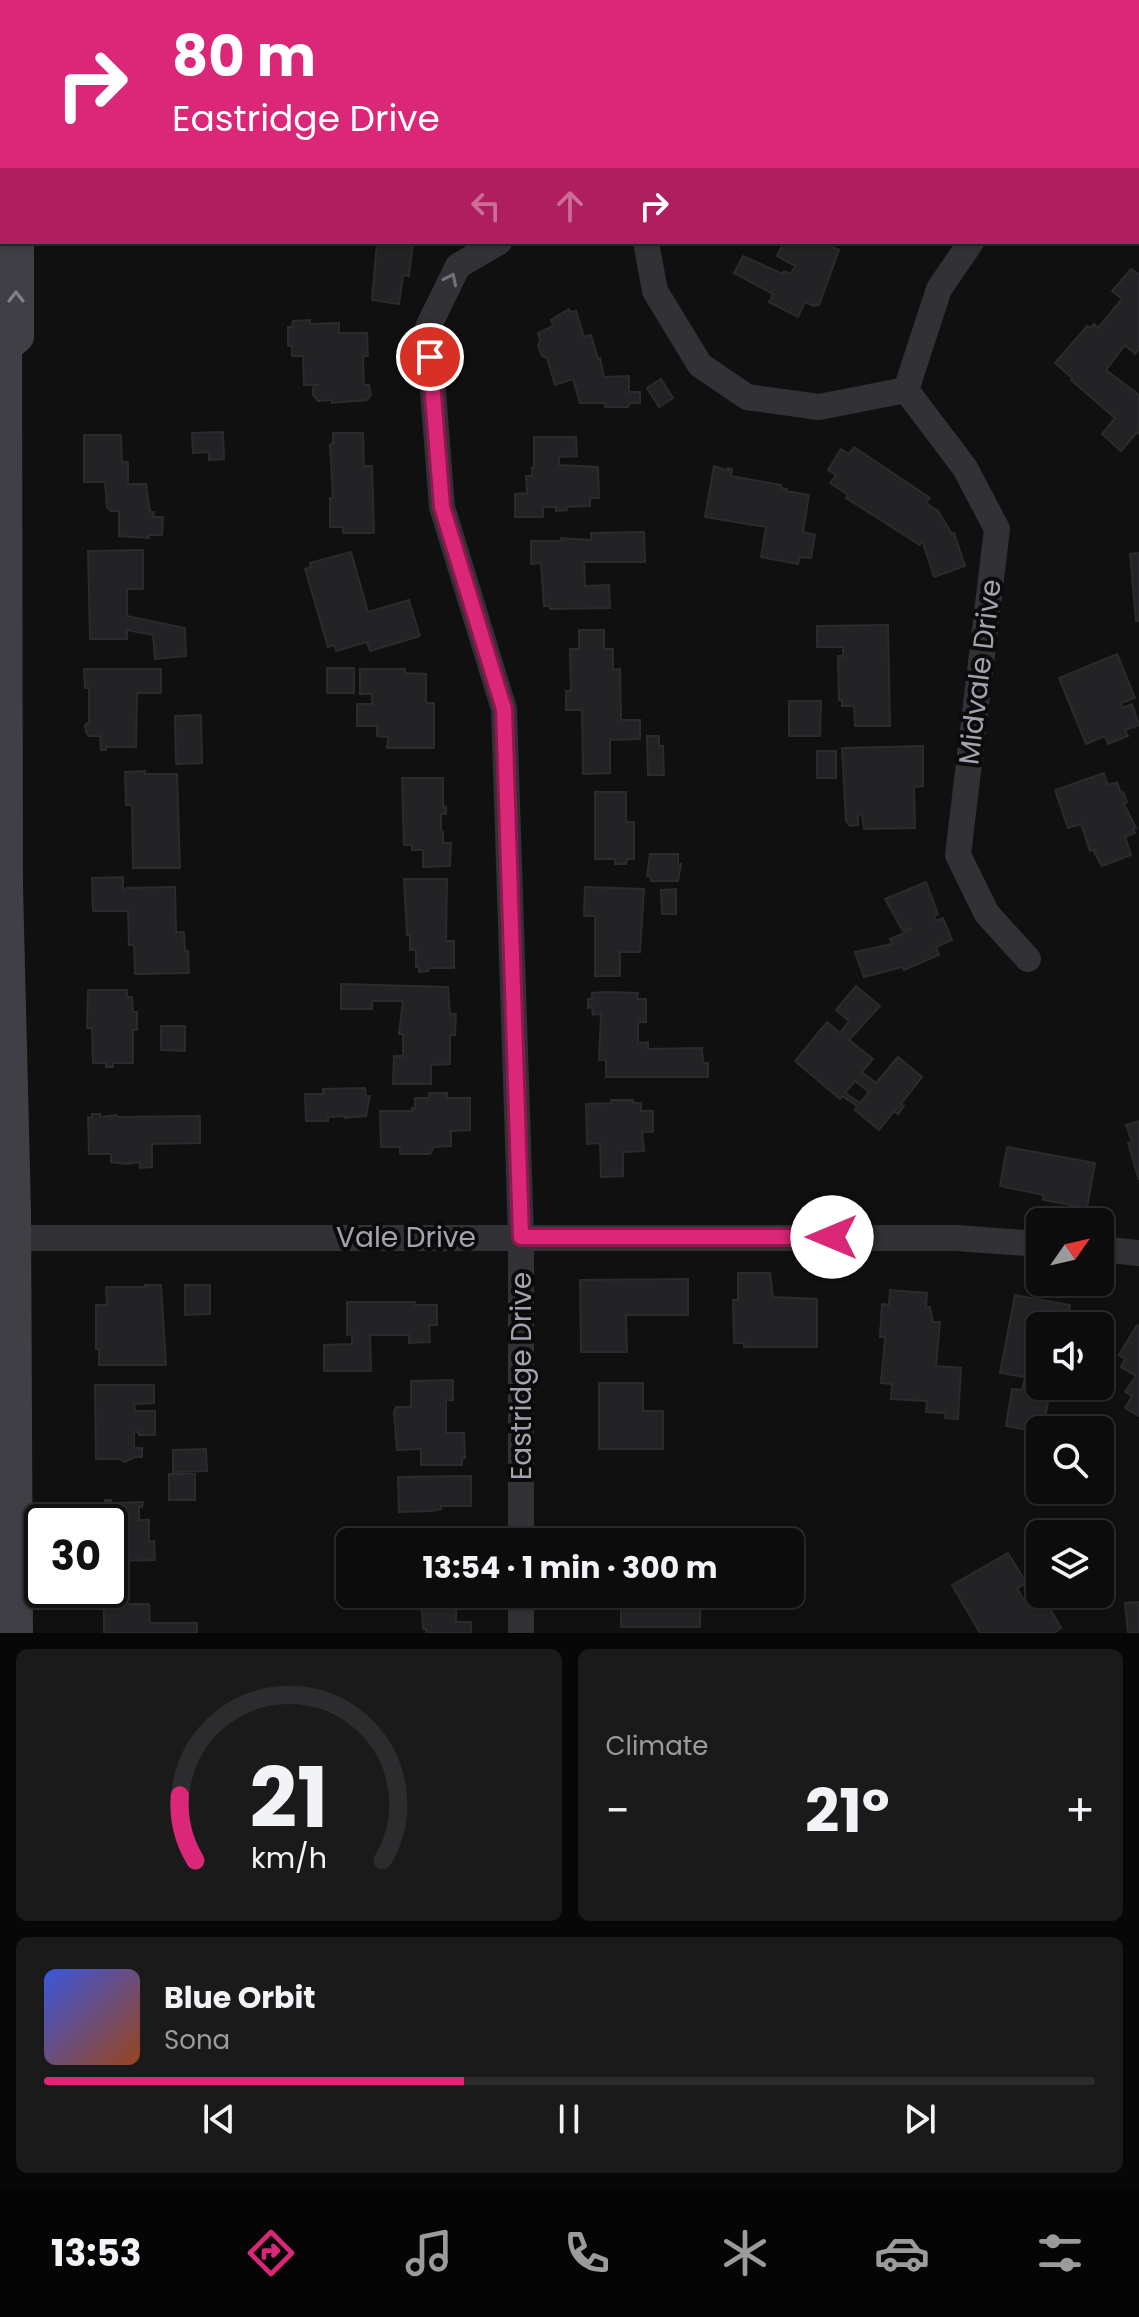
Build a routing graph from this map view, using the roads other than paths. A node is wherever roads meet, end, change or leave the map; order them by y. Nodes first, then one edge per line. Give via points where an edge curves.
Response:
1 (16, 244) edge
2 (496, 244) edge
3 (646, 244) edge
4 (970, 244) edge
5 (2, 344) edge
6 (906, 390) junction
7 (2, 886) edge
8 (1028, 959) dead end
9 (521, 1237) junction
10 (12, 1238) junction
11 (1026, 1243) edge
12 (1114, 1250) edge
13 (1139, 1253) edge
14 (521, 1528) edge
15 (521, 1608) edge
16 (15, 1633) edge
17 (521, 1633) edge

5 -> 1 street via 16,336
9 -> 2 street, Eastridge Drive via 504,709 442,507 428,327 458,266
3 - 6 street via 655,291 700,365 747,397 819,407
4 - 6 street via 939,289
5 - 7 street
6 - 8 street, Midvale Drive via 965,468 997,529 958,855 987,914
7 - 10 street
9 - 10 street, Vale Drive
9 - 11 street, Vale Drive via 956,1238
9 - 14 street, Eastridge Drive
10 - 16 street
12 - 13 street
15 - 17 street

